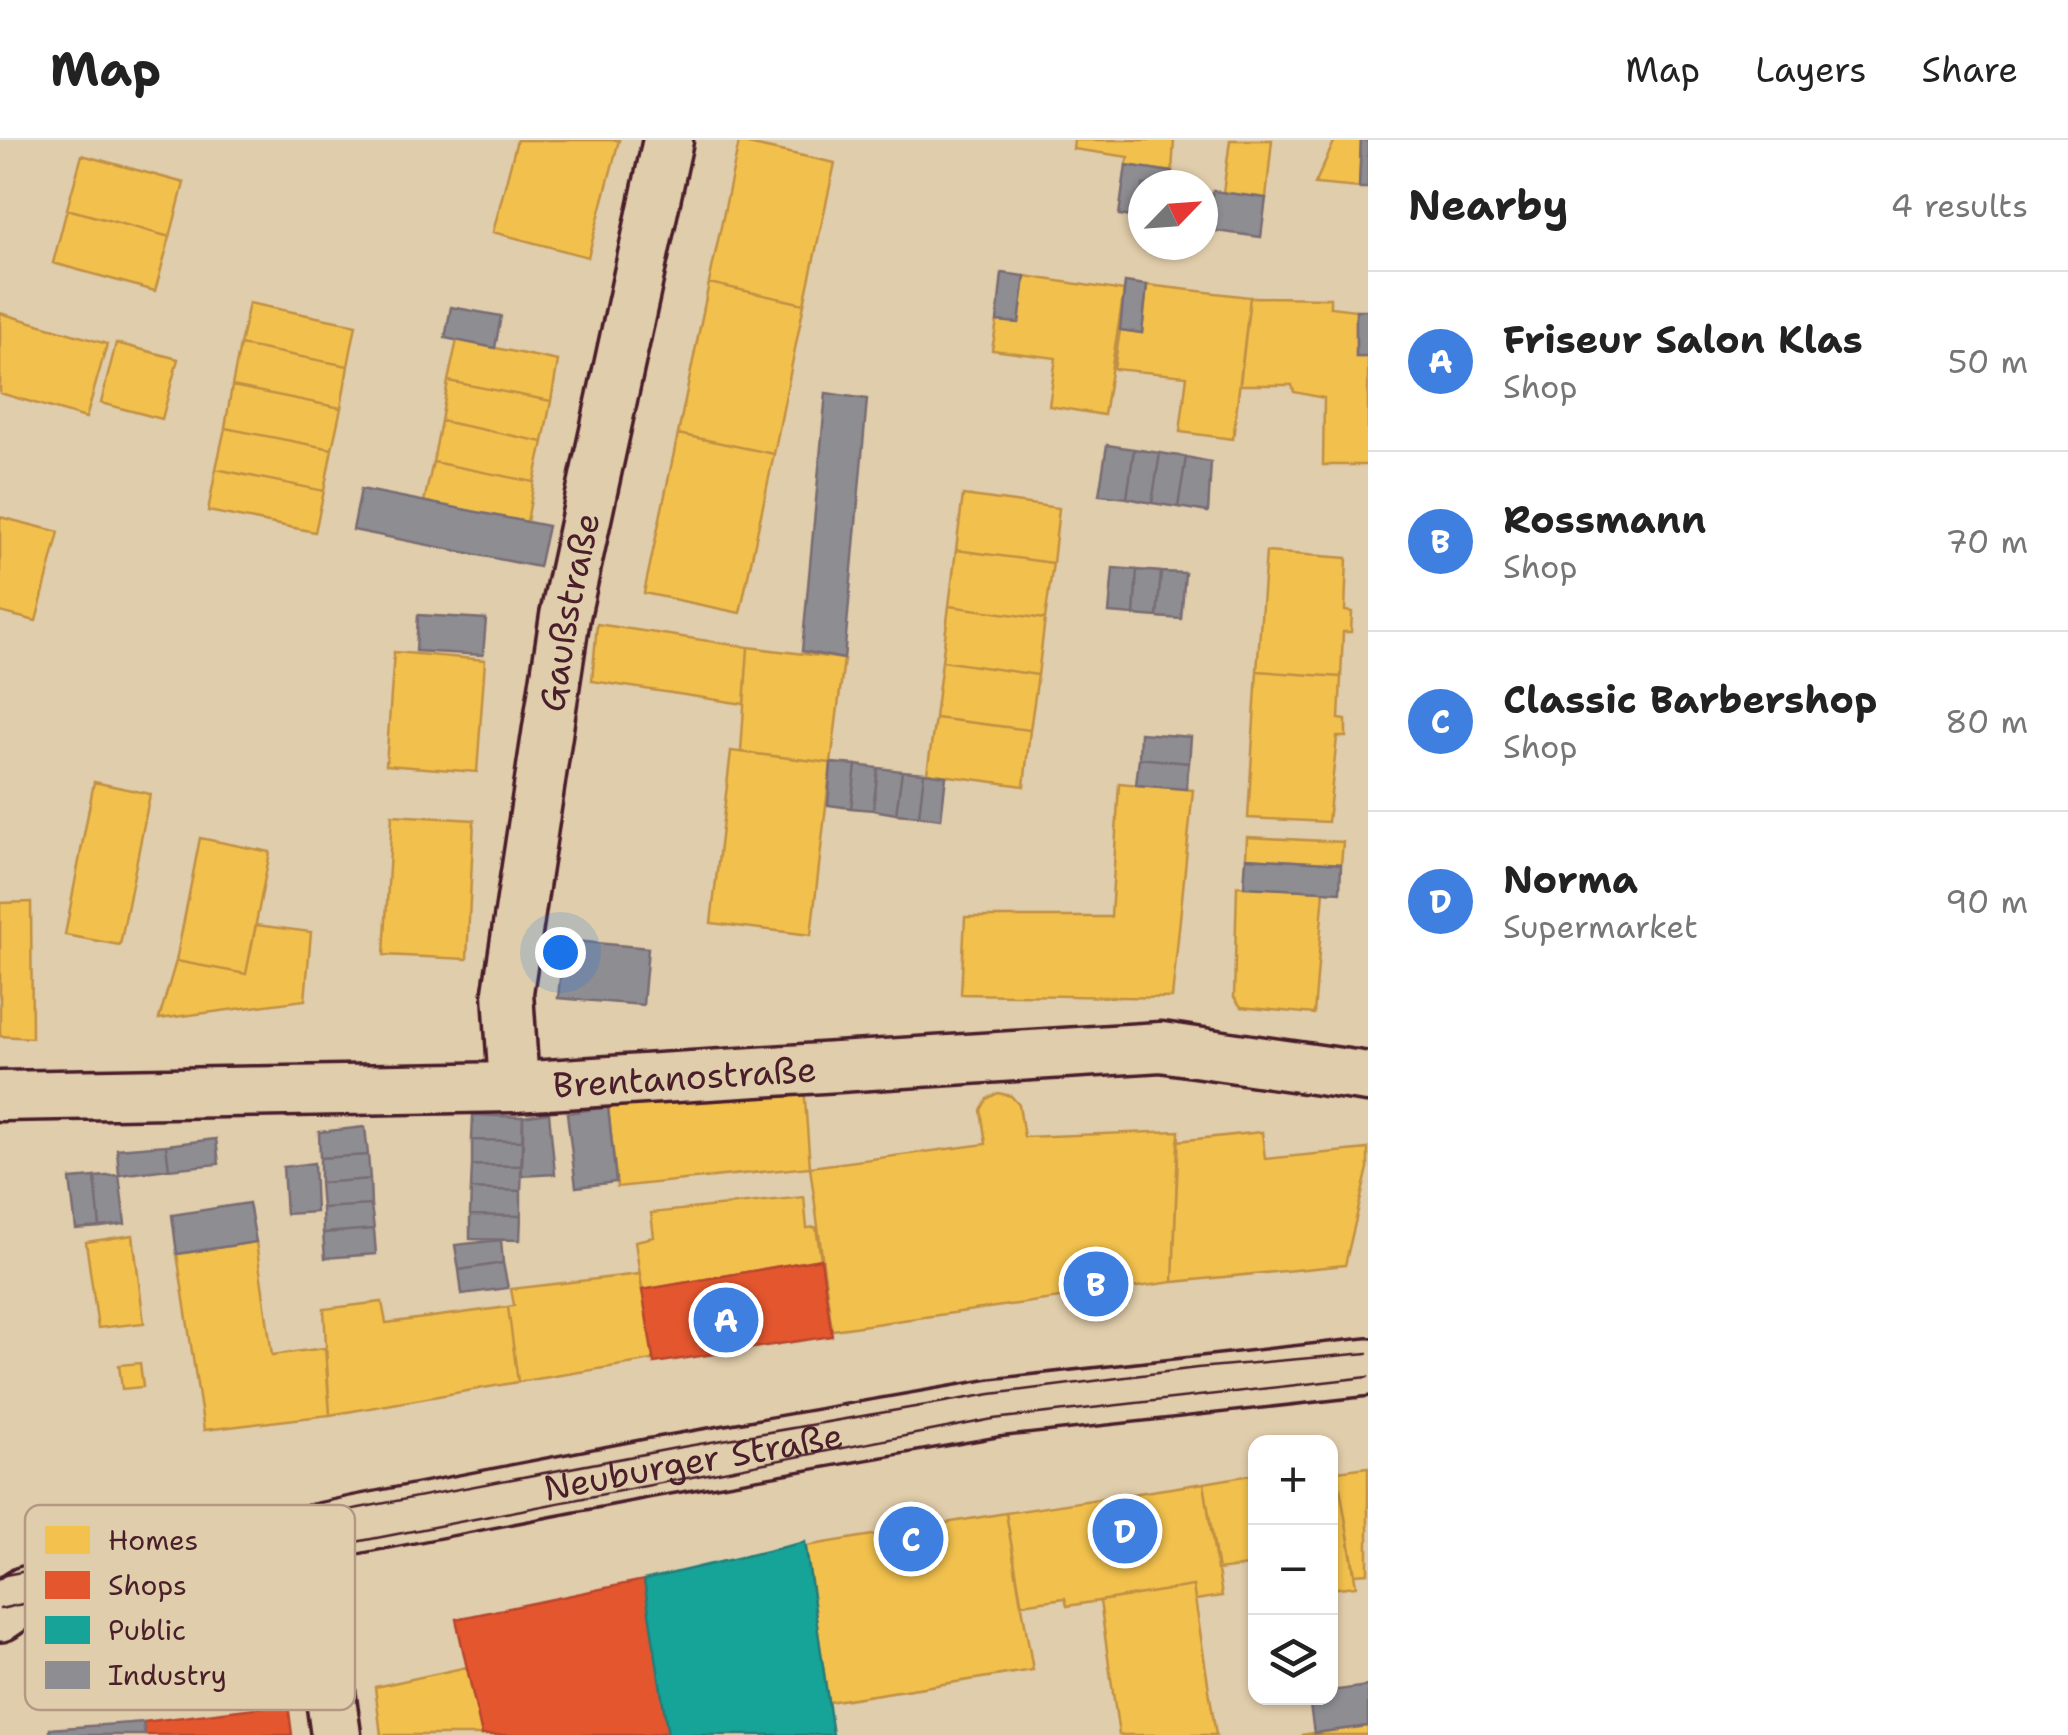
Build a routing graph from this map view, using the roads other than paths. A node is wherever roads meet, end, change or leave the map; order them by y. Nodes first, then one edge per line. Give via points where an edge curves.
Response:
1 (668, 140) edge
2 (1368, 1078) edge
3 (514, 1087) junction
4 (0, 1096) edge
5 (1368, 1367) edge
6 (355, 1525) edge
7 (333, 1710) edge
8 (336, 1735) edge

1 - 3 street, Gaußstraße via 566,616 508,992
2 - 3 street, Brentanostraße via 1162,1047
3 - 4 street, Brentanostraße
5 - 6 street, Neuburger Straße via 994,1408
7 - 8 street

